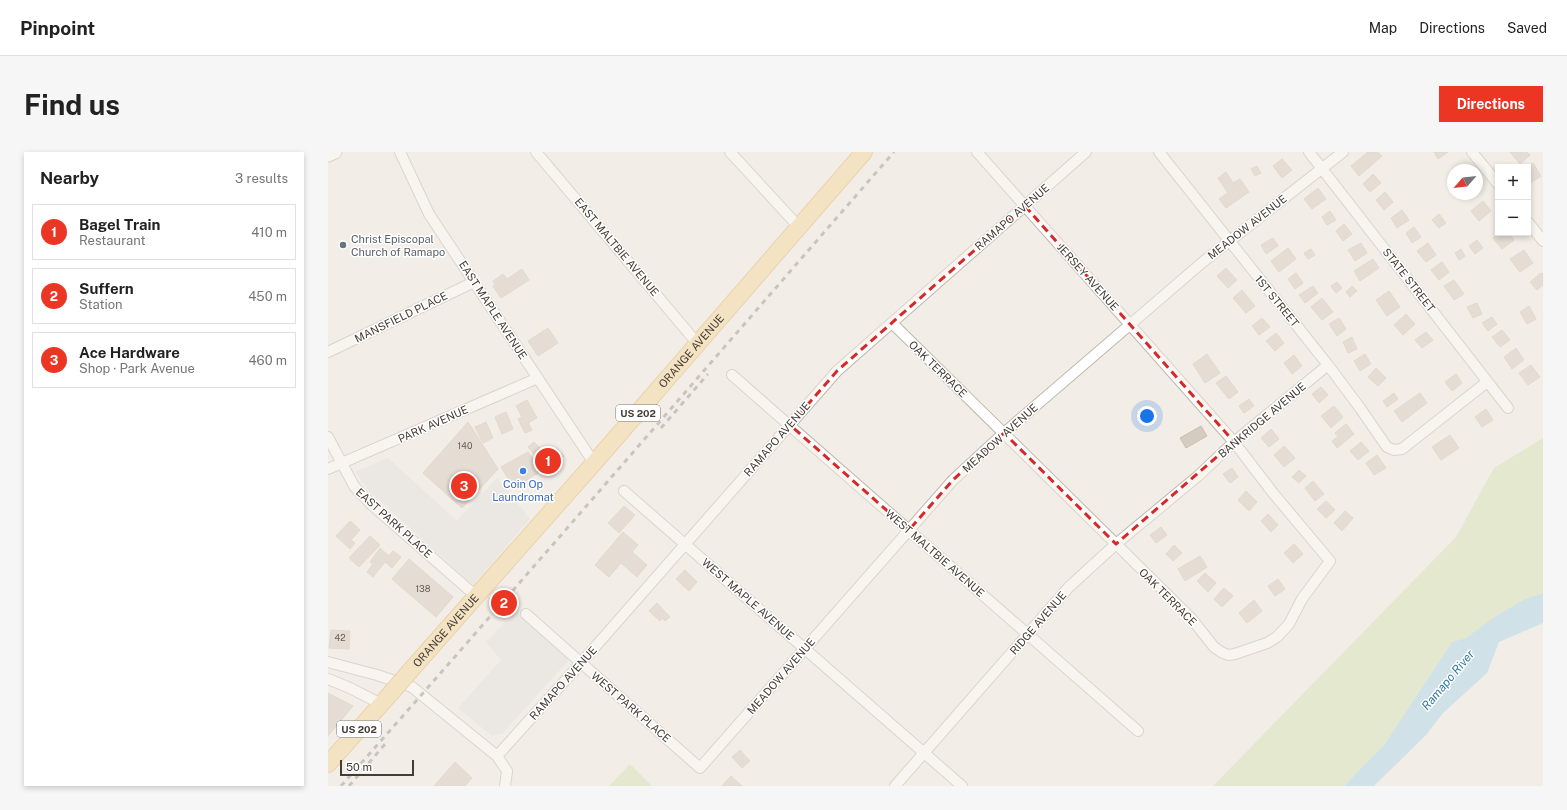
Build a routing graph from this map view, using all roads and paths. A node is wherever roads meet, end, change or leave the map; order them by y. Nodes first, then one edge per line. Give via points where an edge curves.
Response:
1 (335, 152) edge
2 (400, 152) edge
3 (536, 152) edge
4 (730, 152) edge
5 (864, 152) edge
6 (977, 152) edge
7 (1086, 152) edge
8 (1159, 152) edge
9 (1309, 152) edge
10 (1343, 152) edge
11 (1472, 152) edge
12 (328, 155) edge
13 (1322, 168) junction
14 (1495, 180) edge
15 (1024, 206) junction
16 (1531, 226) edge
17 (799, 227) junction
18 (1229, 241) junction
19 (1543, 241) edge
20 (474, 282) junction
21 (892, 323) junction
22 (1130, 324) junction
23 (697, 343) junction
24 (328, 352) edge
25 (1328, 364) junction
26 (732, 375) dead end
27 (538, 378) junction
28 (1487, 382) junction
29 (1198, 402) joint
30 (1508, 408) dead end
31 (790, 425) junction
32 (1004, 433) junction
33 (328, 437) edge
34 (1234, 442) junction
35 (342, 464) junction
36 (594, 464) junction
37 (328, 469) edge
38 (1198, 476) joint
39 (624, 492) dead end
40 (909, 530) junction
41 (1116, 544) junction
42 (684, 545) junction
43 (476, 596) junction
44 (526, 614) dead end
45 (1028, 635) junction
46 (805, 649) junction
47 (328, 662) edge
48 (581, 663) junction
49 (328, 679) edge
50 (386, 699) junction
51 (1138, 731) dead end
52 (925, 753) junction
53 (497, 756) junction
54 (328, 764) edge
55 (700, 768) joint
56 (505, 786) edge
57 (896, 786) edge
58 (962, 786) edge

1 - 12 street
2 - 20 street, EAST MAPLE AVENUE via 429,214
3 - 23 street, EAST MALTBIE AVENUE
4 - 17 street
5 - 17 main road, ORANGE AVENUE / US 202
6 - 15 street, JERSEY AVENUE
7 - 15 street, RAMAPO AVENUE
8 - 18 street, 1ST STREET
9 - 13 street, STATE STREET
10 - 13 street, MEADOW AVENUE
11 - 14 street
13 - 18 street, MEADOW AVENUE
13 - 28 street, STATE STREET
15 - 21 street, RAMAPO AVENUE
15 - 22 street, JERSEY AVENUE
16 - 19 street
17 - 23 main road, ORANGE AVENUE / US 202
18 - 22 street, MEADOW AVENUE
18 - 25 street, 1ST STREET
20 - 24 street, MANSFIELD PLACE
20 - 27 street, EAST MAPLE AVENUE
21 - 31 street, RAMAPO AVENUE via 837,371
21 - 32 street, OAK TERRACE
22 - 29 street, JERSEY AVENUE
22 - 32 street, MEADOW AVENUE
23 - 36 main road, ORANGE AVENUE / US 202
25 - 28 street, 1ST STREET via 1387,447 1394,450 1402,449
25 - 34 street, BANKRIDGE AVENUE
26 - 31 street, WEST MALTBIE AVENUE
27 - 35 street, PARK AVENUE
27 - 36 street, EAST MAPLE AVENUE
28 - 30 street, STATE STREET
29 - 34 street, OAK TERRACE
31 - 40 street, WEST MALTBIE AVENUE
31 - 42 street, RAMAPO AVENUE
32 - 40 street, MEADOW AVENUE via 953,480
32 - 41 street, OAK TERRACE
33 - 35 street, EAST PARK PLACE
34 - 38 street, BANKRIDGE AVENUE
34 - 41 street, OAK TERRACE via 1330,561 1302,599 1289,624 1277,637 1268,643 1235,654 1221,652 1191,618
35 - 37 street, PARK AVENUE
35 - 43 street, EAST PARK PLACE via 354,486 372,505
36 - 43 main road, ORANGE AVENUE / US 202
38 - 41 street, RIDGE AVENUE
39 - 42 street, WEST MAPLE AVENUE
40 - 45 street, WEST MALTBIE AVENUE
40 - 46 street, MEADOW AVENUE
41 - 45 street, RIDGE AVENUE via 1070,587
42 - 46 street, WEST MAPLE AVENUE
42 - 48 street, RAMAPO AVENUE
43 - 50 main road, ORANGE AVENUE / US 202, bridge
44 - 48 street, WEST PARK PLACE
45 - 51 street, WEST MALTBIE AVENUE
45 - 52 street, RIDGE AVENUE
46 - 52 street, WEST MAPLE AVENUE
46 - 55 street, MEADOW AVENUE
47 - 53 street via 412,687
48 - 53 street, RAMAPO AVENUE
48 - 55 street, WEST PARK PLACE
49 - 50 street
50 - 54 main road, ORANGE AVENUE / US 202
52 - 57 street, RIDGE AVENUE
52 - 58 street, WEST MAPLE AVENUE
53 - 56 street via 507,771

